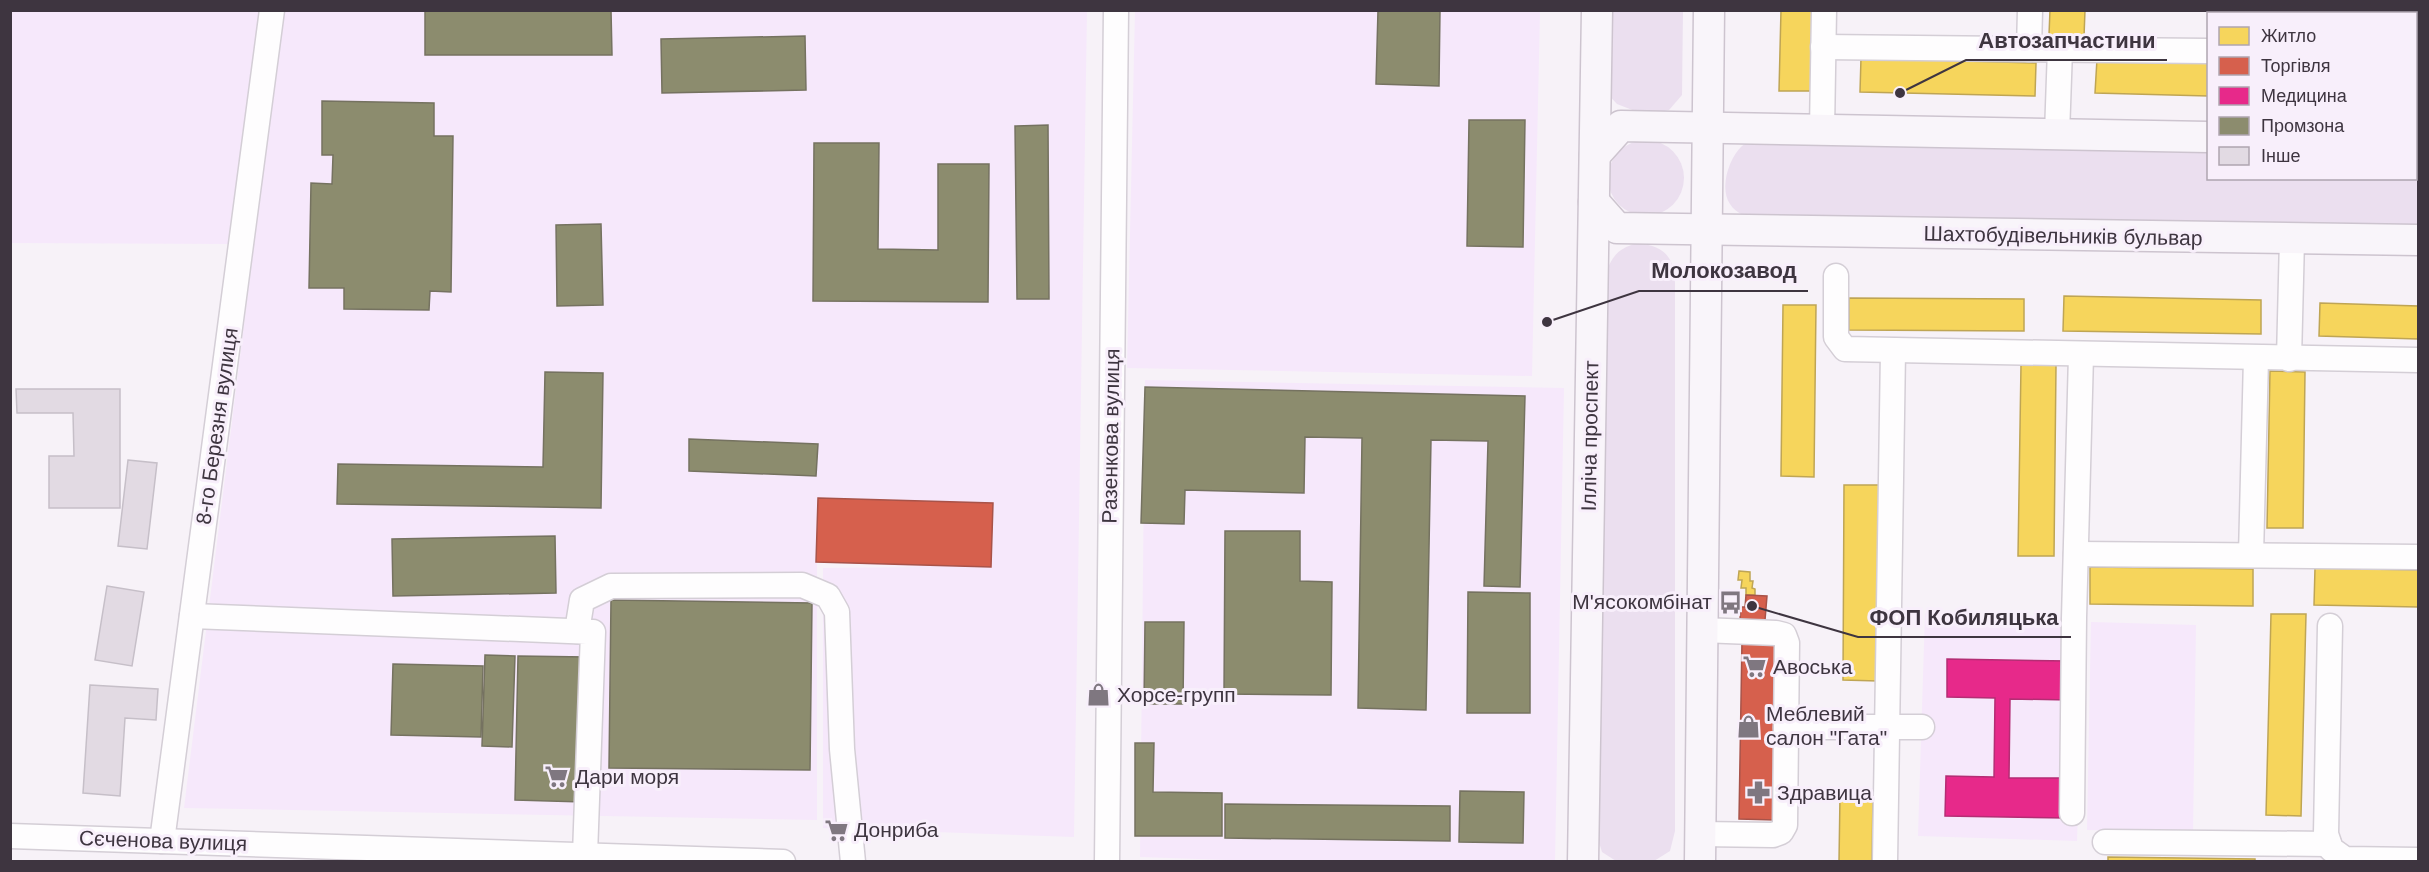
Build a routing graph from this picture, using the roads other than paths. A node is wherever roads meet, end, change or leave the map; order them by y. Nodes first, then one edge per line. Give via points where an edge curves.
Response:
1 (272, 10) edge
2 (1116, 10) edge
3 (1597, 10) edge
4 (1710, 10) edge
5 (1824, 10) edge
6 (2030, 10) edge
7 (1823, 47) junction
8 (2029, 49) junction
9 (2060, 50) junction
10 (2207, 51) edge
11 (1708, 128) junction
12 (1822, 130) junction
13 (2057, 134) junction
14 (2207, 137) edge
15 (1595, 155) junction
16 (1594, 202) junction
17 (1707, 230) junction
18 (2292, 238) junction
19 (2418, 240) edge
20 (1836, 276) dead end
21 (1893, 351) junction
22 (2081, 355) junction
23 (2256, 358) junction
24 (2289, 359) junction
25 (2418, 360) edge
26 (2076, 554) junction
27 (2251, 555) junction
28 (2418, 557) edge
29 (192, 616) junction
30 (2330, 626) dead end
31 (1702, 630) junction
32 (577, 632) junction
33 (1786, 727) junction
34 (1887, 727) junction
35 (1922, 728) dead end
36 (2072, 813) dead end
37 (10, 836) edge
38 (162, 841) junction
39 (2105, 842) dead end
40 (2329, 844) junction
41 (1700, 848) edge
42 (2270, 852) edge
43 (584, 858) edge
44 (636, 859) edge
45 (2418, 860) edge
46 (783, 861) edge
47 (853, 861) edge
48 (1107, 861) edge
49 (1583, 861) edge
50 (1885, 861) edge

1 - 29 street, 8-го Березня вулиця
2 - 48 street, Разенкова вулиця
3 - 15 main road, Ілліча проспект
4 - 11 main road
5 - 7 street
6 - 8 street
7 - 8 street
7 - 12 street
8 - 9 street
9 - 10 street
9 - 13 street
11 - 12 main road
11 - 15 main road via 1621,126
11 - 17 main road
12 - 13 main road
13 - 14 main road
15 - 16 main road, Ілліча проспект
16 - 17 main road, Шахтобудівельників бульвар via 1617,228
16 - 49 main road, Ілліча проспект
17 - 18 main road, Шахтобудівельників бульвар
17 - 31 main road
18 - 19 main road, Шахтобудівельників бульвар
18 - 24 street
20 - 21 street via 1836,337 1845,349
21 - 22 street
21 - 34 street
22 - 23 street
22 - 26 street
23 - 24 street
23 - 27 street
24 - 25 street
26 - 27 street
26 - 36 street
27 - 28 street
29 - 32 street
29 - 38 street, 8-го Березня вулиця
30 - 40 street via 2326,834
31 - 33 street via 1784,635
31 - 41 main road
32 - 43 street via 593,632
32 - 47 street via 582,600 610,586 802,585 828,596 837,612 842,749
33 - 34 street
33 - 41 street via 1785,825 1781,832
34 - 35 street
34 - 50 street
37 - 38 street, Сєченова вулиця
38 - 43 street, Сєченова вулиця
39 - 42 street
40 - 42 street
40 - 45 street via 2345,859
43 - 44 street, Сєченова вулиця
44 - 46 street, Сєченова вулиця

